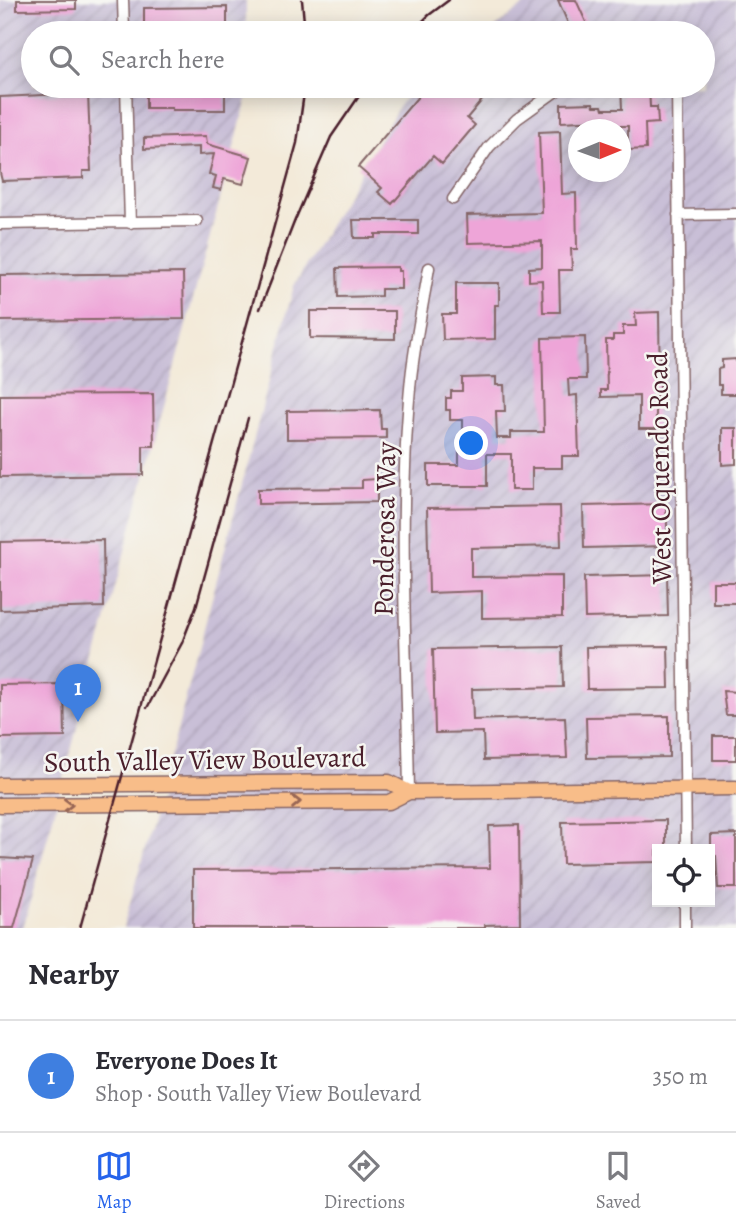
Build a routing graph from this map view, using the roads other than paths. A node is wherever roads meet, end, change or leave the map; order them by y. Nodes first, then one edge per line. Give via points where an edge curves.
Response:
1 (123, 0) edge
2 (124, 21) edge
3 (126, 98) edge
4 (546, 98) edge
5 (677, 98) edge
6 (453, 199) dead end
7 (736, 214) edge
8 (678, 215) junction
9 (197, 221) dead end
10 (130, 223) junction
11 (0, 224) edge
12 (429, 268) dead end
13 (0, 785) edge
14 (736, 788) edge
15 (687, 789) junction
16 (409, 792) junction
17 (0, 805) edge
18 (686, 844) edge
19 (685, 907) edge
20 (685, 928) edge

1 - 2 street
3 - 10 street
4 - 6 street via 489,147
5 - 8 street, West Oquendo Road
7 - 8 street
8 - 15 street, West Oquendo Road
9 - 10 street
10 - 11 street
12 - 16 street, Ponderosa Way via 411,376 405,471
13 - 16 main road, South Valley View Boulevard via 389,782
14 - 15 main road, South Valley View Boulevard
15 - 16 main road, South Valley View Boulevard
15 - 18 street, West Oquendo Road
17 -> 16 main road, South Valley View Boulevard via 389,802
19 - 20 street

